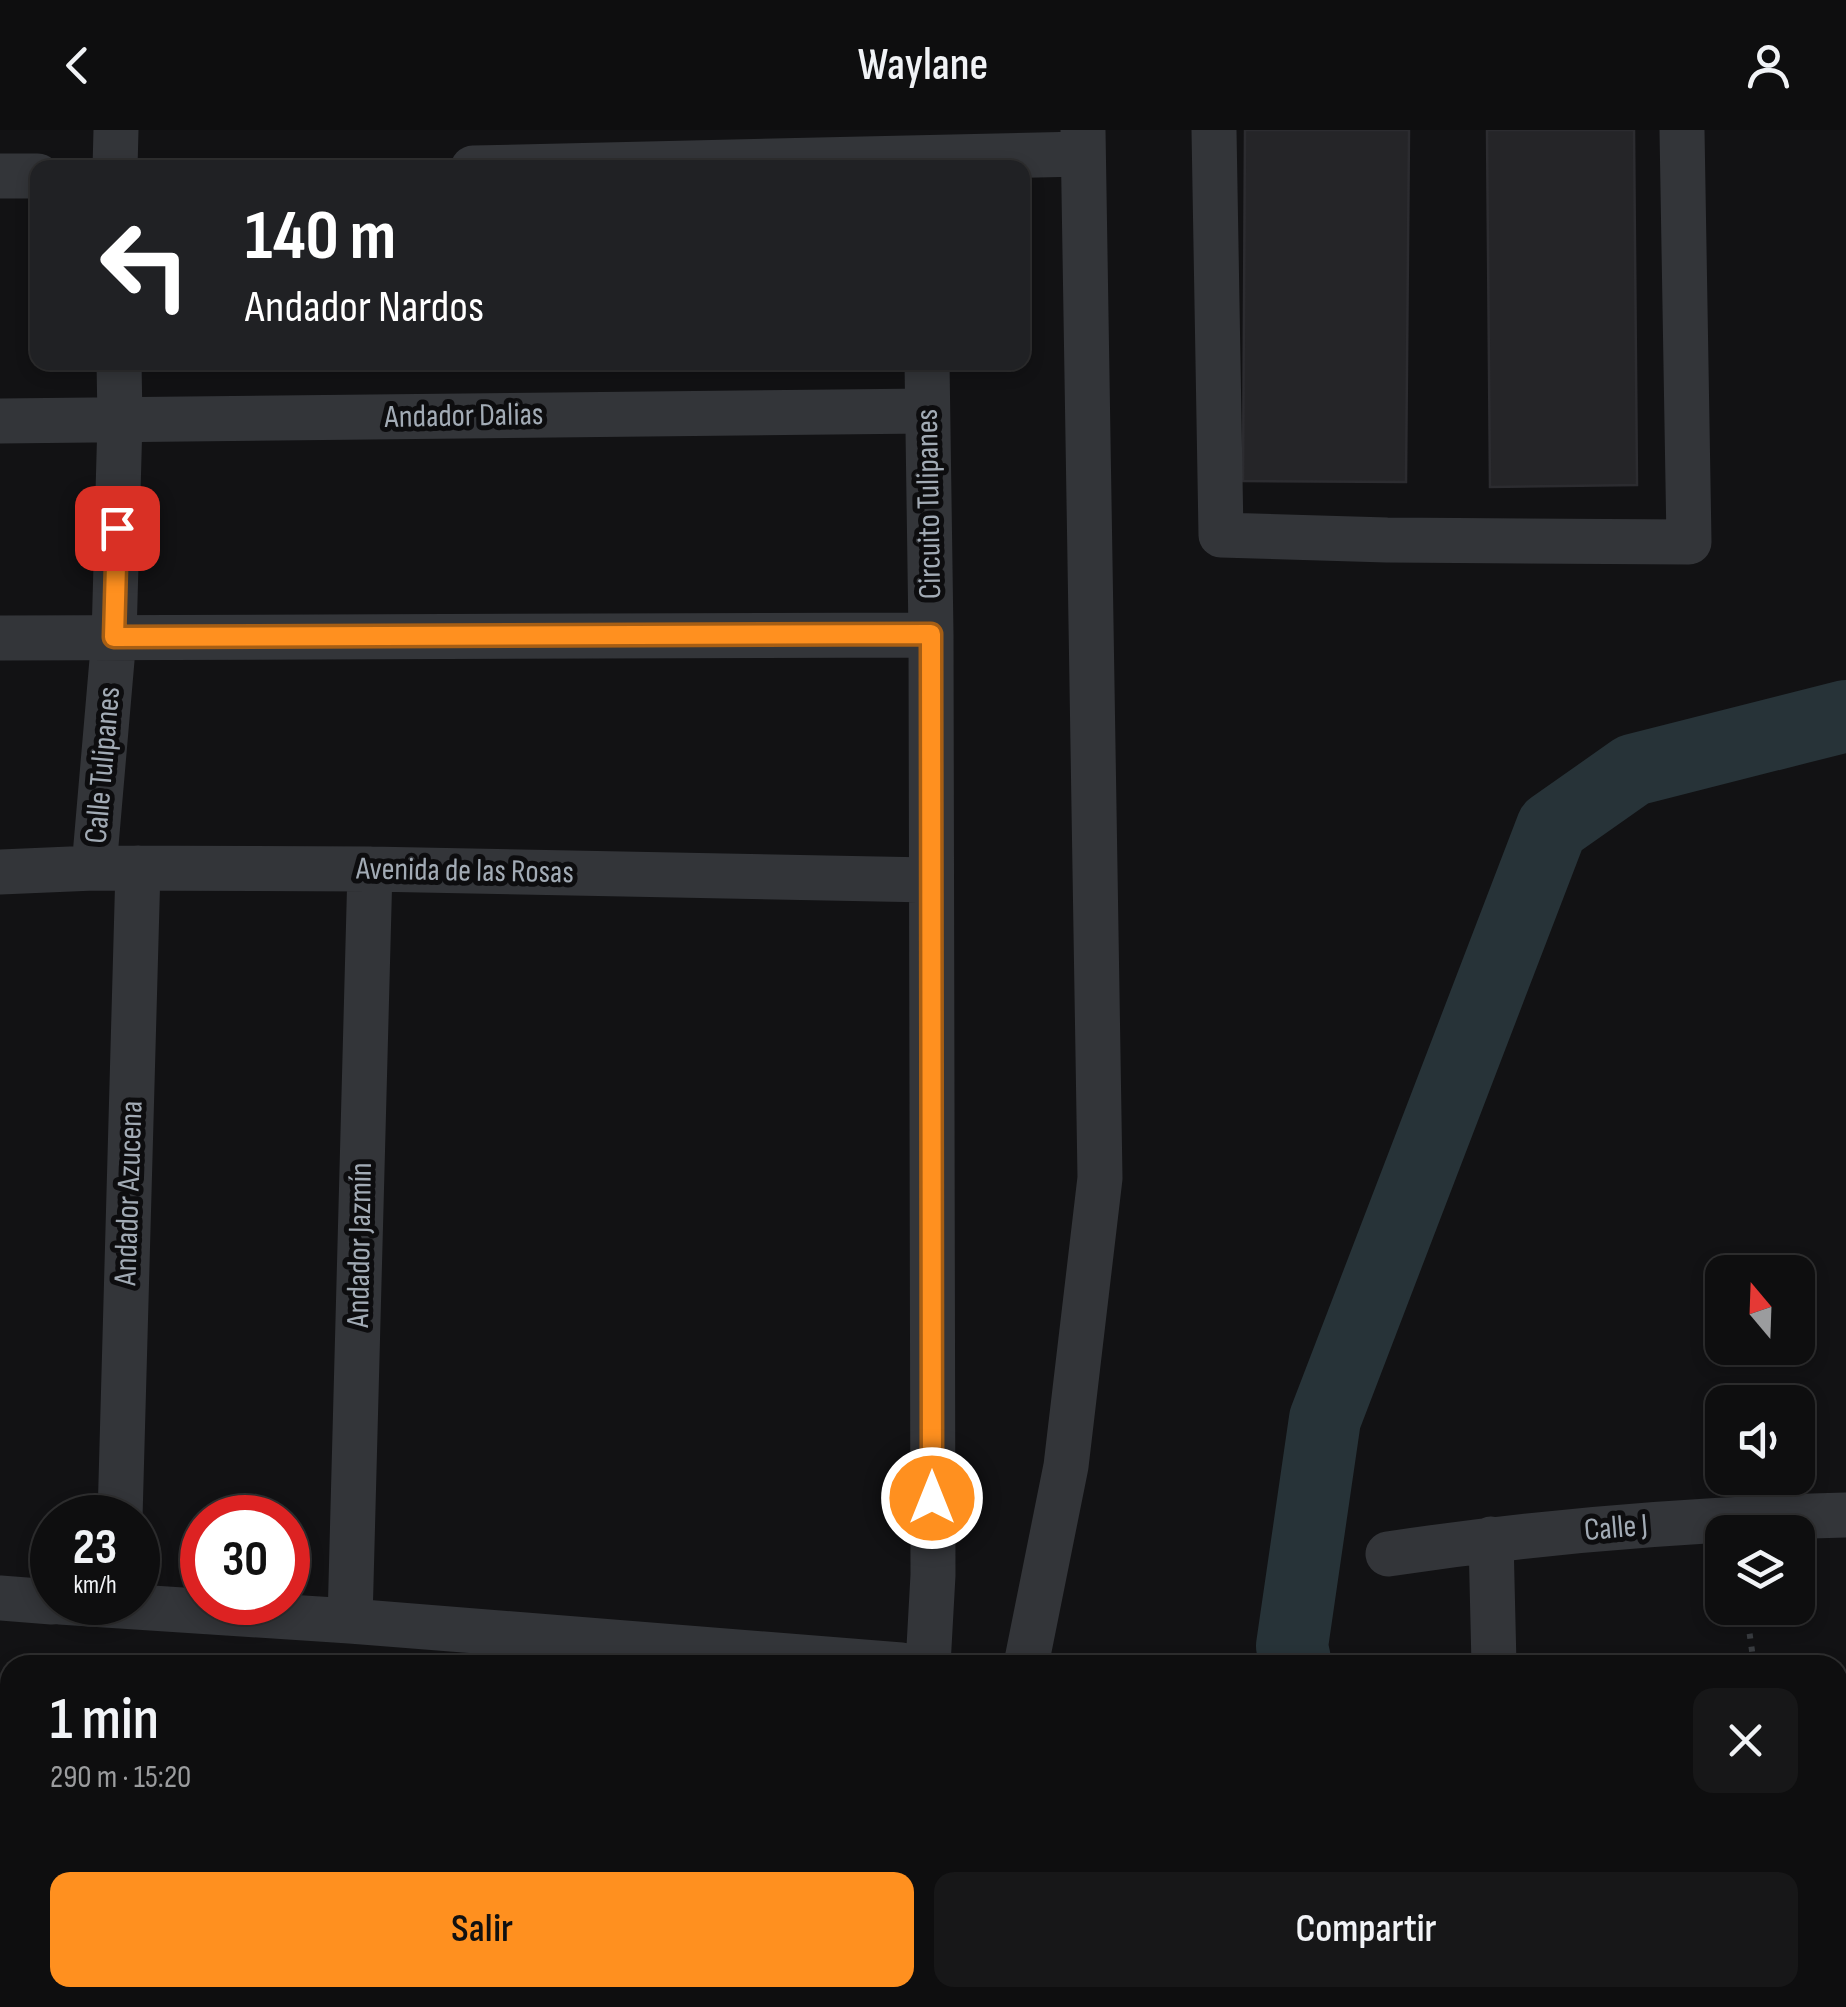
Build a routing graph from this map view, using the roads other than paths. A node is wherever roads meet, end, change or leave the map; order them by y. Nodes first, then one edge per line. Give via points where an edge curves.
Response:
1 (116, 130) edge
2 (1214, 130) edge
3 (1682, 130) edge
4 (1083, 142) edge
5 (925, 152) edge
6 (115, 160) edge
7 (699, 160) edge
8 (0, 176) edge
9 (30, 176) edge
10 (119, 370) edge
11 (927, 370) edge
12 (927, 411) junction
13 (120, 420) junction
14 (0, 421) edge
15 (931, 634) junction
16 (114, 637) junction
17 (0, 638) edge
18 (116, 868) junction
19 (370, 869) junction
20 (0, 872) edge
21 (930, 880) junction
22 (120, 1495) edge
23 (1846, 1515) edge
24 (1491, 1539) junction
25 (1388, 1554) dead end
26 (0, 1598) edge
27 (30, 1600) edge
28 (160, 1608) edge
29 (350, 1621) junction
30 (776, 1655) edge
31 (929, 1655) edge
32 (1028, 1655) edge
33 (1494, 1655) edge

1 - 6 street
2 - 3 street via 1221,536 1688,542
4 - 5 street
4 - 32 street via 1100,1178 1066,1466
5 - 7 street
8 - 9 street
10 - 13 street, Calle Tulipanes
11 - 12 street, Circuito Tulipanes
12 - 13 street, Andador Dalias
12 - 15 street, Circuito Tulipanes
13 - 14 street, Andador Dalias
13 - 16 street, Calle Tulipanes
15 - 16 street
15 - 21 street, Circuito Tulipanes
16 - 17 street
16 - 18 street, Calle Tulipanes
18 - 19 street, Avenida de las Rosas
18 - 20 street, Avenida de las Rosas
18 - 22 street, Andador Azucena
19 - 21 street, Avenida de las Rosas
19 - 29 street, Andador Jazmín
21 - 31 street, Circuito Tulipanes
23 - 24 street, Calle J
24 - 25 street, Calle J
24 - 33 street
26 - 27 street
28 - 29 street
29 - 30 street

